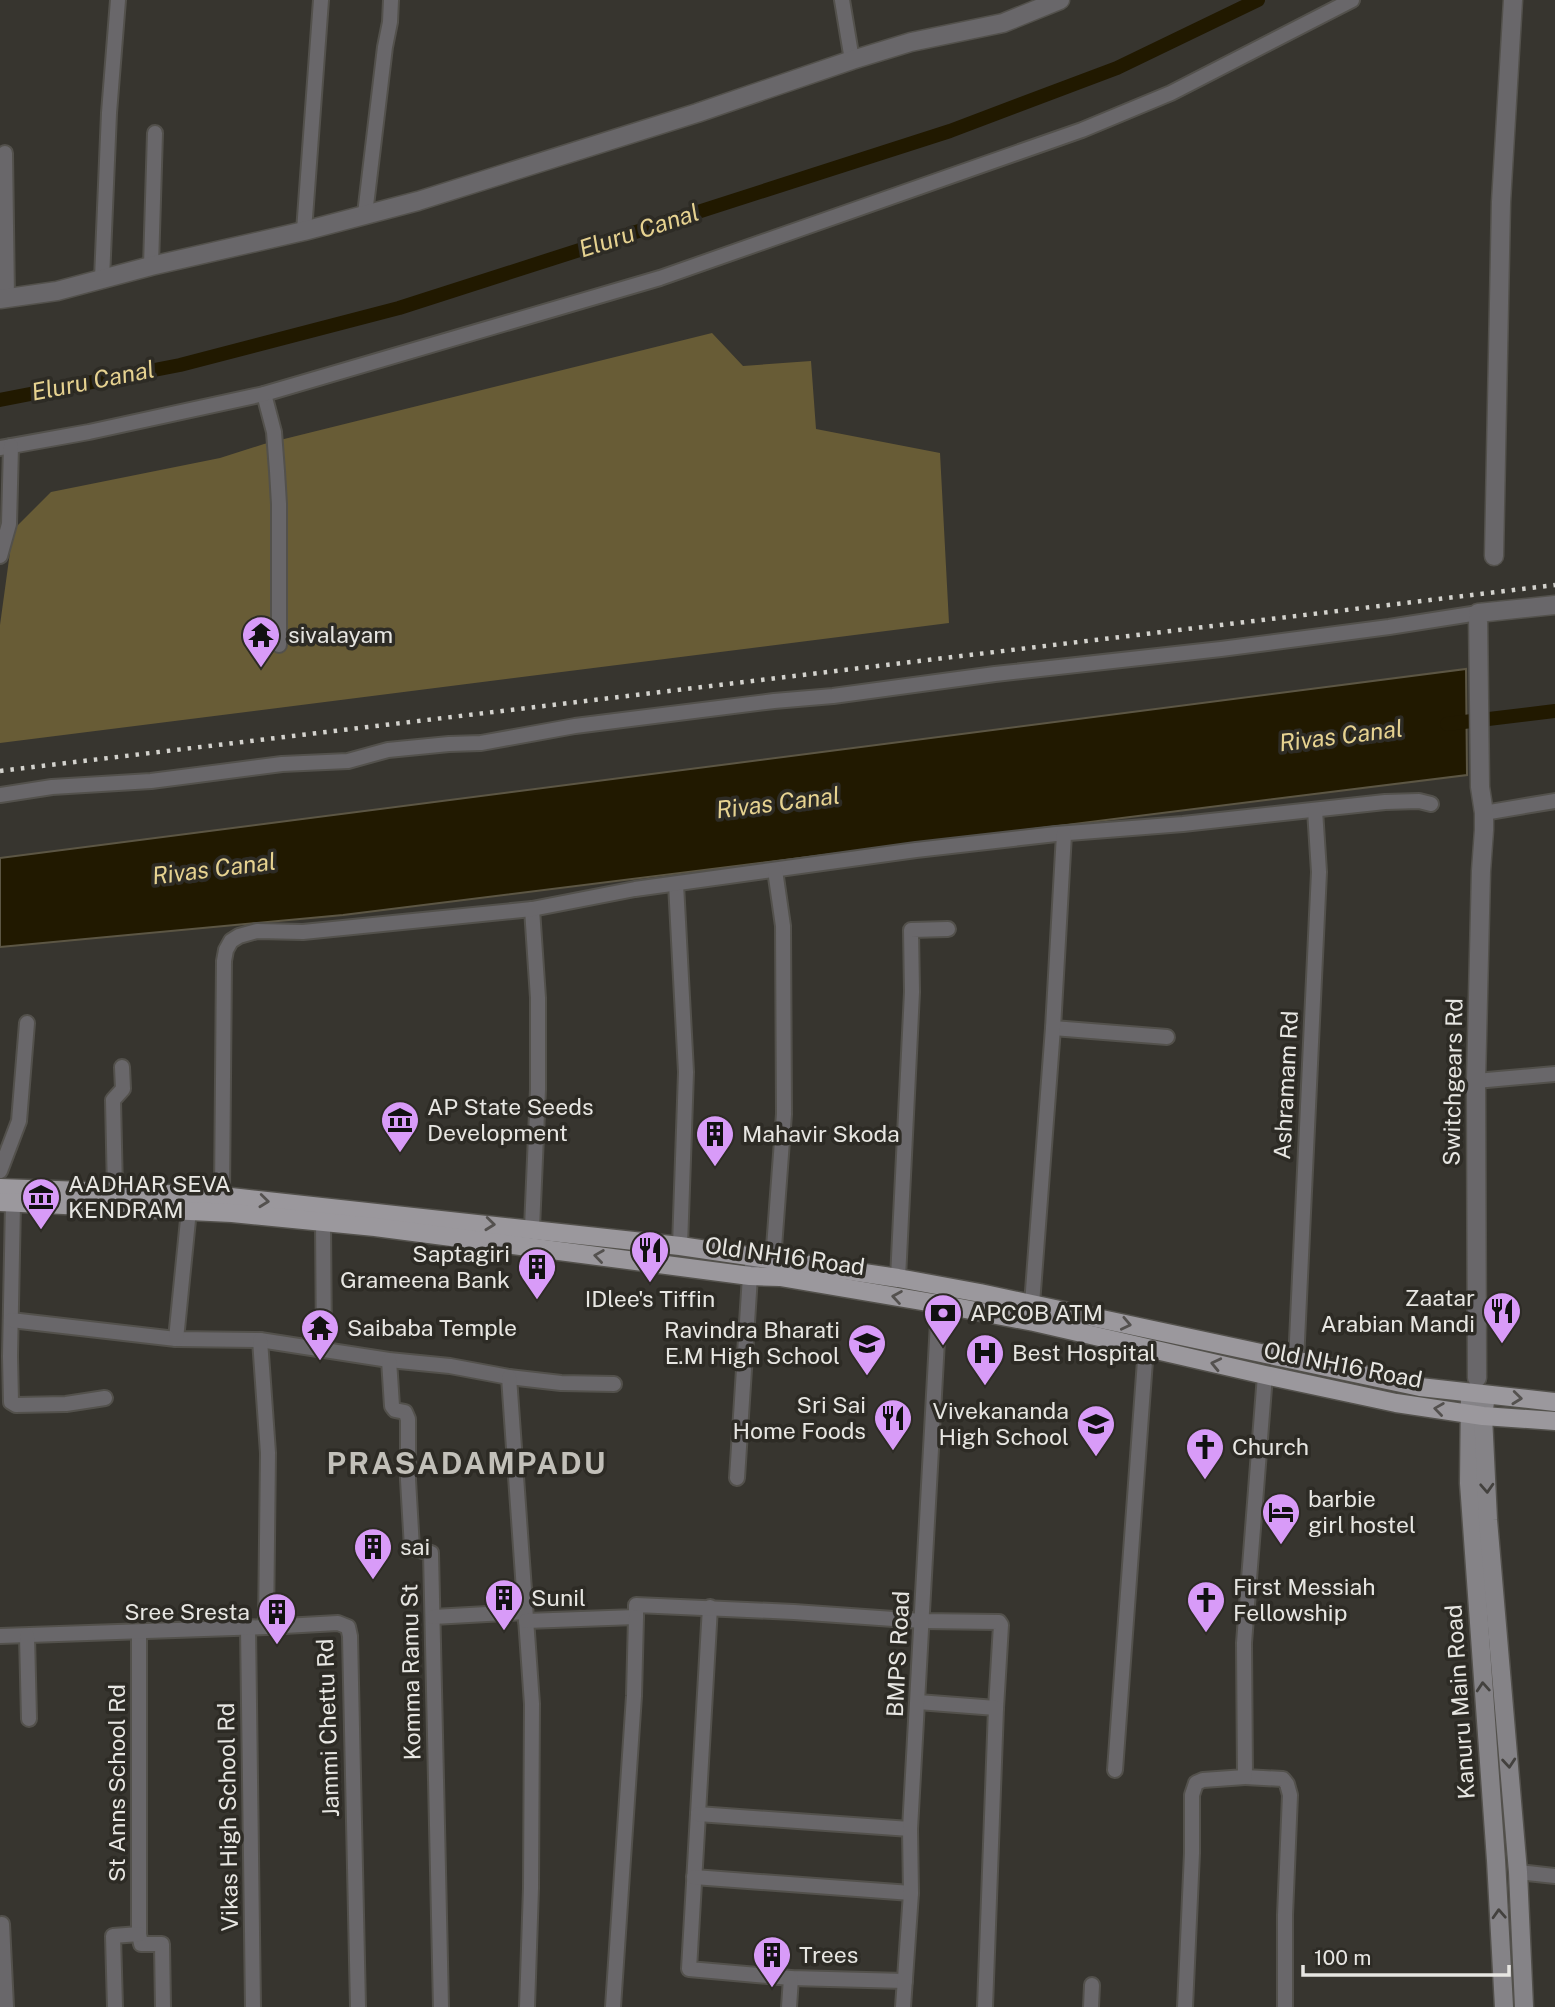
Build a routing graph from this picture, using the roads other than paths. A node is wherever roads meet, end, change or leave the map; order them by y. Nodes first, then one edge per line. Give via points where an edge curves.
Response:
1 (118, 0) edge
2 (321, 0) edge
3 (391, 0) edge
4 (842, 0) edge
5 (1060, 0) edge
6 (1352, 0) edge
7 (1513, 0) edge
8 (1036, 5) edge
9 (852, 60) junction
10 (155, 133) dead end
11 (5, 153) dead end
12 (365, 214) junction
13 (304, 231) junction
14 (151, 266) junction
15 (102, 279) junction
16 (3, 299) edge
17 (264, 394) junction
18 (6, 447) edge
19 (1494, 555) dead end
20 (0, 556) edge
21 (1555, 605) edge
22 (1478, 613) junction
23 (279, 645) dead end
24 (0, 795) edge
25 (1555, 801) edge
26 (1432, 804) dead end
27 (1315, 810) junction
28 (1485, 813) junction
29 (1064, 834) junction
30 (775, 870) junction
31 (676, 884) junction
32 (532, 909) junction
33 (948, 929) dead end
34 (27, 1023) dead end
35 (1053, 1028) junction
36 (1167, 1037) dead end
37 (122, 1067) dead end
38 (1555, 1074) edge
39 (1476, 1081) junction
40 (0, 1171) edge
41 (0, 1188) edge
42 (115, 1191) junction
43 (222, 1196) junction
44 (7, 1202) edge
45 (189, 1210) junction
46 (323, 1222) junction
47 (532, 1228) junction
48 (680, 1246) junction
49 (755, 1257) junction
50 (773, 1261) junction
51 (750, 1276) junction
52 (898, 1278) junction
53 (939, 1304) junction
54 (1032, 1304) junction
55 (11, 1320) junction
56 (176, 1339) junction
57 (260, 1340) junction
58 (1146, 1347) junction
59 (324, 1349) junction
60 (389, 1360) junction
61 (1296, 1362) junction
62 (1265, 1375) junction
63 (509, 1377) junction
64 (614, 1384) dead end
65 (1477, 1389) junction
66 (104, 1398) dead end
67 (1555, 1402) edge
68 (1476, 1415) junction
69 (1555, 1421) edge
70 (737, 1478) dead end
71 (710, 1608) junction
72 (525, 1616) junction
73 (433, 1617) junction
74 (636, 1617) junction
75 (922, 1621) junction
76 (248, 1627) junction
77 (266, 1627) junction
78 (139, 1632) junction
79 (0, 1636) edge
80 (27, 1636) junction
81 (918, 1702) junction
82 (996, 1708) junction
83 (29, 1719) dead end
84 (1115, 1770) dead end
85 (1245, 1777) junction
86 (698, 1814) junction
87 (910, 1829) junction
88 (1518, 1872) junction
89 (1555, 1876) edge
90 (694, 1877) junction
91 (911, 1893) junction
92 (2, 1924) dead end
93 (139, 1934) junction
94 (791, 1978) junction
95 (905, 1982) junction
96 (1092, 1985) dead end
97 (6, 2007) edge
98 (115, 2007) edge
99 (163, 2007) edge
100 (253, 2007) edge
101 (358, 2007) edge
102 (441, 2007) edge
103 (527, 2007) edge
104 (613, 2007) edge
105 (789, 2007) edge
106 (903, 2007) edge
107 (985, 2007) edge
108 (1091, 2007) edge
109 (1185, 2007) edge
110 (1284, 2007) edge
111 (1504, 2007) edge
112 (1524, 2007) edge

1 - 15 street
2 - 13 street
3 - 12 street
4 - 9 street
5 - 8 street
6 - 17 street via 1171,93 1069,135 660,278
7 - 19 street via 1501,202
8 - 9 street via 1003,23
9 - 12 street via 591,147
10 - 14 street
11 - 16 street
12 - 13 street
13 - 14 street
14 - 15 street
15 - 16 street
17 - 18 street
17 - 23 street via 274,432 278,482
18 - 20 street via 9,524
21 - 22 street
22 - 24 street via 575,726 481,743 388,750 348,761
22 - 28 street, Switchgears Rd via 1480,787
25 - 28 street
26 - 27 street via 1385,802
27 - 29 street
27 - 61 street, Ashramam Rd via 1319,872
28 - 39 street, Switchgears Rd
29 - 30 street
29 - 35 street
30 - 31 street
30 - 50 street via 783,926 784,1114
31 - 32 street
31 - 48 street via 686,1072
32 - 43 street via 303,932 257,931 231,941 224,961
32 - 47 street via 538,1089
33 - 52 street via 911,930
34 - 40 street via 19,1121
35 - 36 street
35 - 54 street
37 - 42 street via 122,1089 113,1100
38 - 39 street
39 - 65 street, Switchgears Rd
41 - 42 main road, Old NH16 Road
42 - 43 main road, Old NH16 Road
43 -> 47 main road, Old NH16 Road
44 - 45 main road, Old NH16 Road
44 - 55 street
45 - 46 main road, Old NH16 Road
45 - 56 street
51 -> 46 main road, Old NH16 Road
46 - 59 street
47 - 48 main road, Old NH16 Road
48 - 49 main road, Old NH16 Road
49 - 50 main road, Old NH16 Road
49 - 51 street
50 - 52 main road, Old NH16 Road
53 -> 51 main road, Old NH16 Road
51 - 70 street
52 - 54 main road, Old NH16 Road
53 - 58 main road, Old NH16 Road
53 - 75 street, BMPS Road
54 -> 61 main road, Old NH16 Road
55 - 56 street
55 - 66 street via 11,1402 48,1405
56 - 57 street
57 - 59 street
57 - 77 street via 268,1453
62 -> 58 main road, Old NH16 Road
58 - 84 street
59 - 60 street
60 - 63 street
60 - 73 street, Komma Ramu St via 392,1405 408,1419 412,1548 431,1553
61 - 65 main road, Old NH16 Road via 1420,1387
68 -> 62 main road, Old NH16 Road
62 - 85 street via 1244,1643
63 - 64 street
63 - 72 street
65 -> 67 main road, Old NH16 Road
65 - 68 main road, Kanuru Main Road
68 - 69 main road, Old NH16 Road
68 -> 88 main road, Kanuru Main Road
111 -> 68 main road, Kanuru Main Road via 1469,1483
71 - 74 street via 636,1605
71 - 75 street
71 - 86 street
72 - 73 street
72 - 74 street
72 - 103 street via 532,1704
73 - 102 street, Komma Ramu St
74 - 104 street
75 - 81 street, BMPS Road
75 - 82 street via 999,1622
76 - 77 street, Jammi Chettu Rd
76 - 78 street, Jammi Chettu Rd
76 - 100 street, Vikas High School Rd
77 - 101 street, Jammi Chettu Rd via 338,1623 348,1627
78 - 80 street, Jammi Chettu Rd
78 - 93 street, St Anns School Rd
79 - 80 street, Jammi Chettu Rd
80 - 83 street
81 - 82 street
81 - 87 street, BMPS Road
82 - 107 street
85 - 109 street via 1203,1780 1196,1783 1192,1795
85 - 110 street via 1283,1779 1290,1795
86 - 87 street
86 - 90 street
87 - 91 street, BMPS Road
88 - 89 street
88 - 112 main road, Kanuru Main Road
90 - 91 street
90 - 94 street via 689,1969
91 - 95 street, BMPS Road
92 - 97 street
93 - 98 street via 113,1936
93 - 99 street via 141,1944 162,1944
94 - 95 street
94 - 105 street
95 - 106 street, BMPS Road
96 - 108 street

